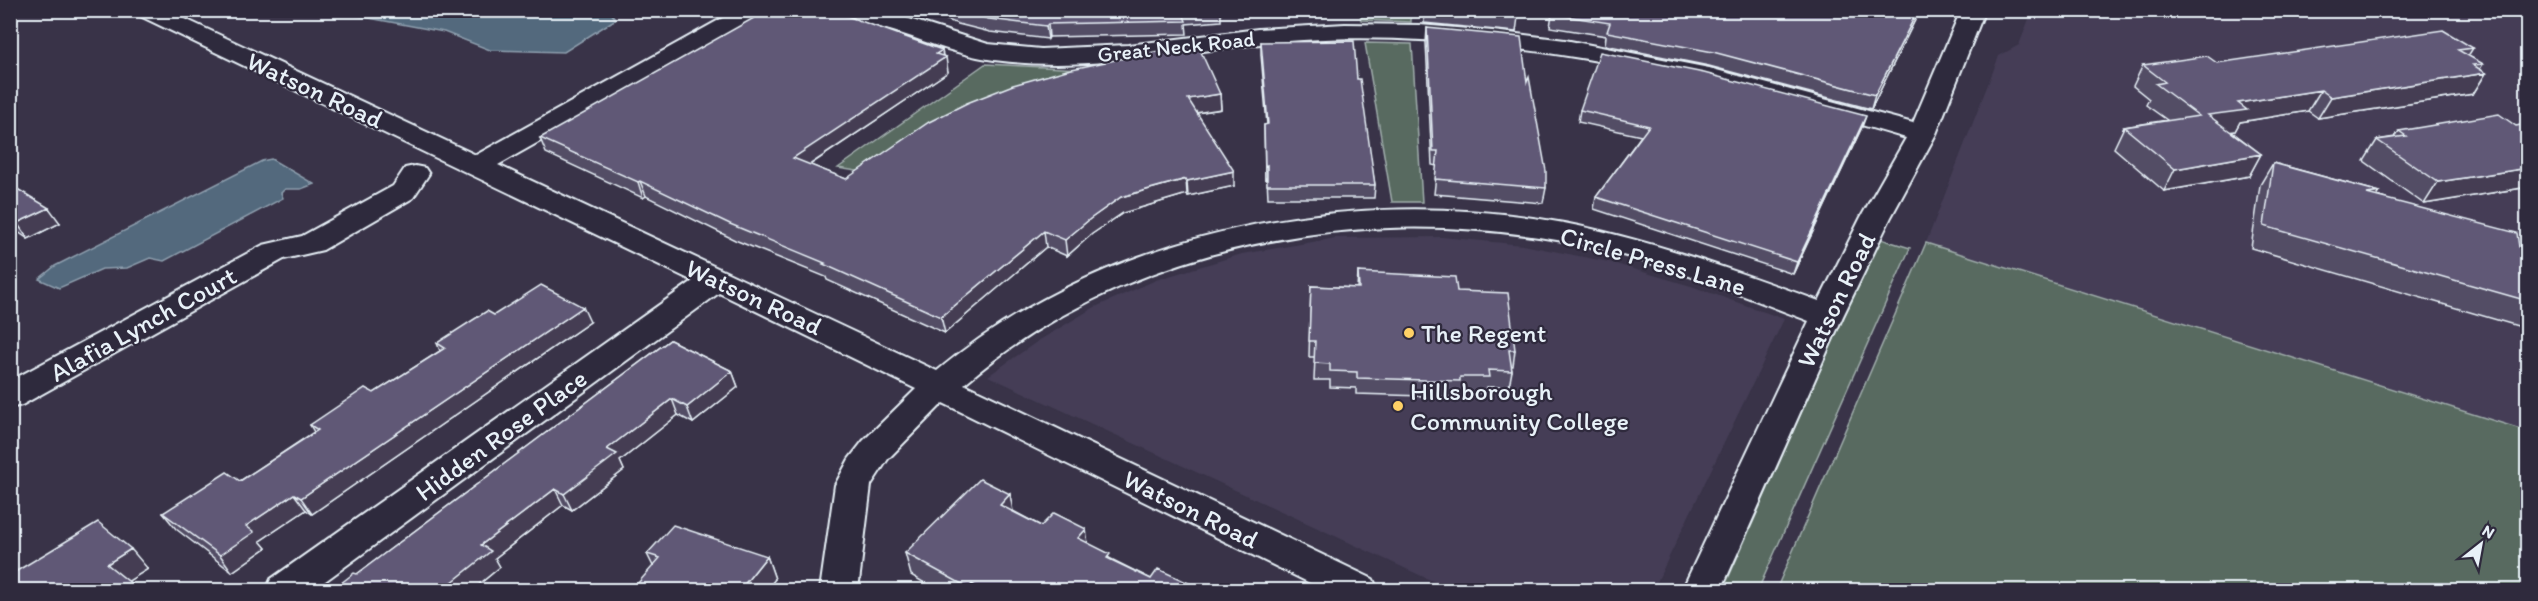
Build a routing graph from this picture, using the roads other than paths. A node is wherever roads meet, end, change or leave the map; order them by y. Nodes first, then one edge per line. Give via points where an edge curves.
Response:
1 (146, 10) edge
2 (756, 10) edge
3 (857, 10) edge
4 (1972, 10) edge
5 (1922, 134) junction
6 (447, 155) dead end
7 (476, 166) junction
8 (717, 279) junction
9 (1827, 316) junction
10 (940, 387) junction
11 (10, 396) edge
12 (285, 591) edge
13 (839, 591) edge
14 (1359, 591) edge
15 (1702, 591) edge

1 - 7 street, Watson Road
2 - 7 street
3 - 5 street, Great Neck Road via 995,53 1054,57 1344,31 1532,41 1741,82
4 - 5 street, Watson Road
5 - 9 street, Watson Road
6 - 11 street, Alafia Lynch Court via 415,174 402,192 312,243 274,252
7 - 8 street, Watson Road
8 - 10 street, Watson Road
8 - 12 street, Hidden Rose Place
9 - 10 street, Circle Press Lane via 1650,254 1563,232 1486,221 1330,221 1214,241 1083,290 1026,322 960,368
9 - 15 street, Watson Road
10 - 13 street, Circle Press Lane via 875,450 852,486
10 - 14 street, Watson Road

